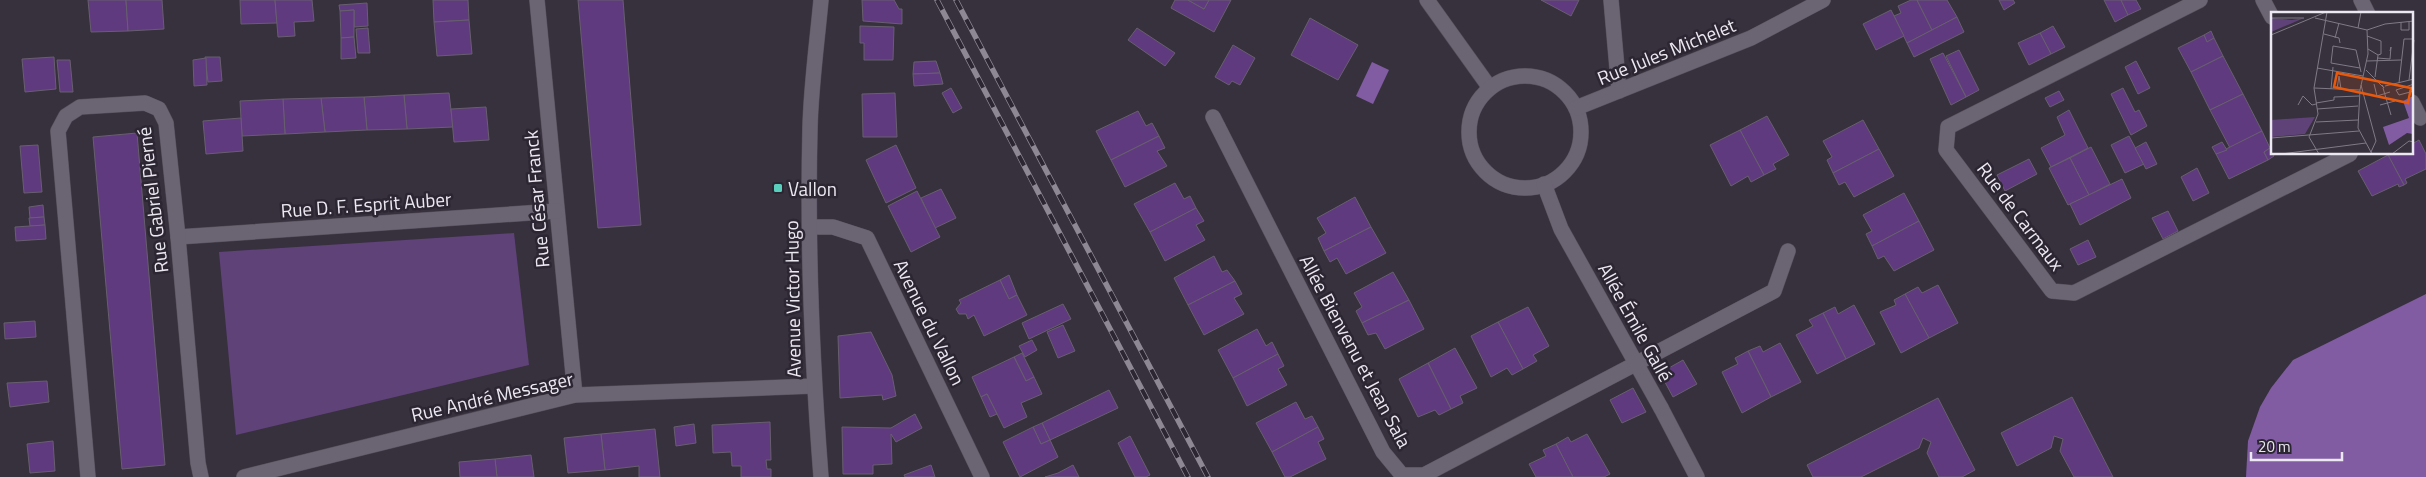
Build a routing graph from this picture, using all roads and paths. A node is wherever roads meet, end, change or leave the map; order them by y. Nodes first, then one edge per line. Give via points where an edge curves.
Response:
1 (537, 0) edge
2 (821, 0) edge
3 (1427, 0) edge
4 (1611, 0) edge
5 (1823, 0) edge
6 (2200, 0) edge
7 (2264, 0) edge
8 (2361, 0) edge
9 (2367, 12) edge
10 (2271, 15) edge
11 (1490, 88) junction
12 (1619, 91) junction
13 (2414, 106) edge
14 (1576, 108) junction
15 (1213, 117) dead end
16 (2420, 118) edge
17 (2346, 155) edge
18 (1544, 184) junction
19 (557, 211) junction
20 (810, 227) junction
21 (178, 237) junction
22 (1788, 251) dead end
23 (1636, 362) junction
24 (814, 386) junction
25 (575, 395) junction
26 (88, 477) edge
27 (202, 477) edge
28 (244, 477) edge
29 (821, 477) edge
30 (982, 477) edge
31 (1697, 477) edge

1 - 19 street, Rue César Franck
2 - 20 street, Avenue Victor Hugo via 810,127
3 - 11 street
4 - 12 street
5 - 12 street, Rue Jules Michelet via 1751,38
6 - 17 street, Rue de Carmaux via 1948,127 1946,150 2052,291 2074,293
7 - 10 street
8 - 9 street
11 - 14 street via 1512,77 1538,77 1560,88
11 - 18 street via 1472,113 1470,144 1476,159 1486,171 1505,184 1528,188
12 - 14 street, Rue Jules Michelet
13 - 16 street
14 - 18 street via 1581,126 1580,144 1572,162 1560,175
15 - 23 street, Allée Bienvenu et Jean Sala via 1383,452 1402,475 1424,475
18 - 23 street, Allée Émile Gallé via 1561,229
19 - 21 street, Rue D. F. Esprit Auber
19 - 25 street, Rue César Franck
20 - 24 street, Avenue Victor Hugo
20 - 30 street, Avenue du Vallon via 833,227 867,238
21 - 26 street, Rue Gabriel Pierné via 166,123 159,109 145,103 80,107 66,116 58,131
21 - 27 street, Rue Gabriel Pierné via 198,463
22 - 23 street via 1774,291
23 - 31 street, Allée Émile Gallé
24 - 25 street, Rue André Messager
24 - 29 street, Avenue Victor Hugo
25 - 28 street, Rue André Messager

